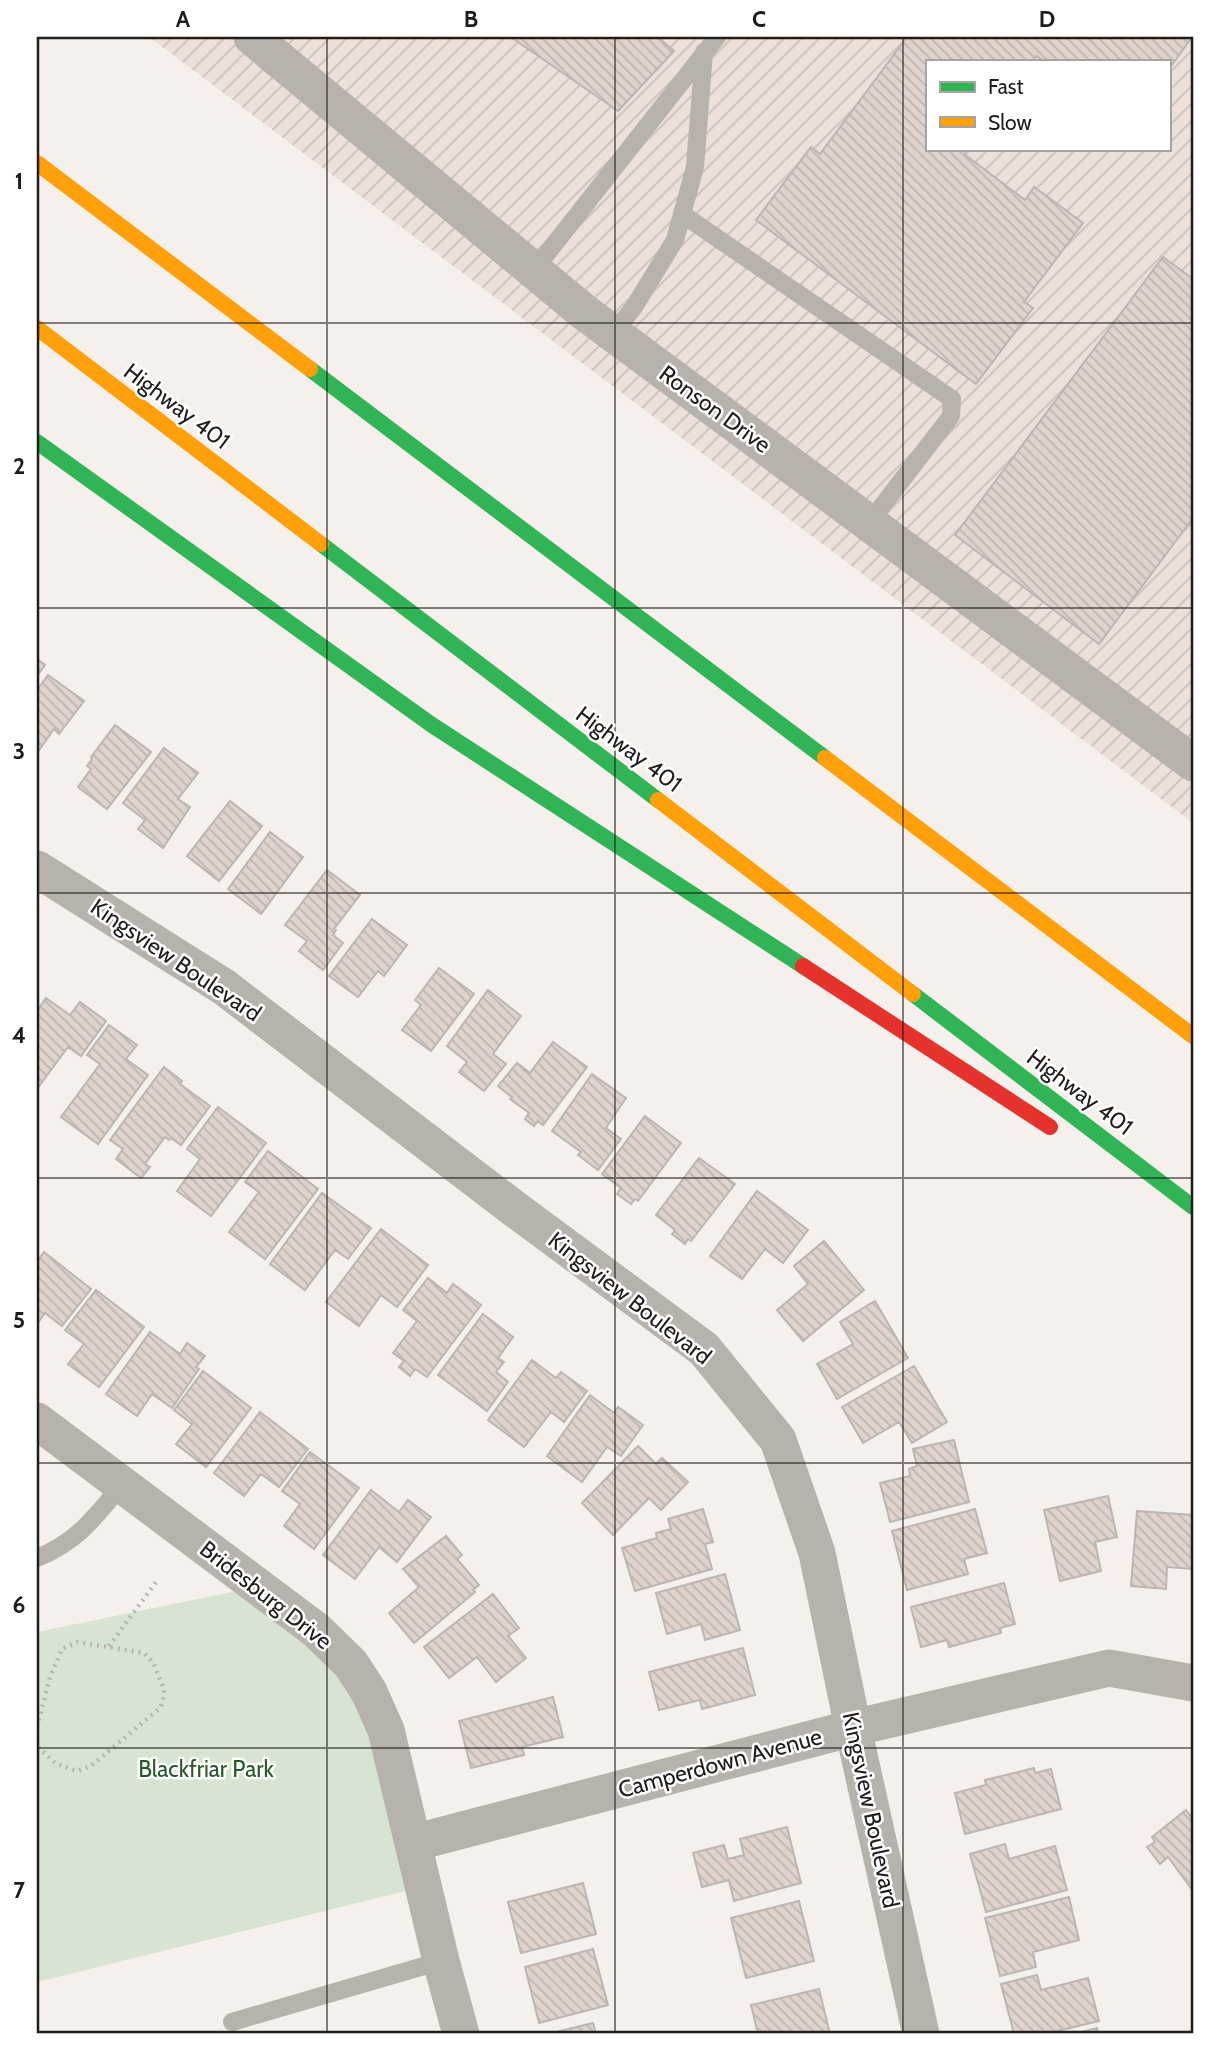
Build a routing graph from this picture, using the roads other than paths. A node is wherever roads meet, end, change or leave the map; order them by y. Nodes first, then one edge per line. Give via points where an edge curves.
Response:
1 (251, 37) edge
2 (717, 37) edge
3 (704, 52) junction
4 (37, 163) edge
5 (682, 215) junction
6 (534, 271) junction
7 (37, 328) edge
8 (613, 334) junction
9 (37, 442) edge
10 (869, 523) junction
11 (1193, 762) edge
12 (37, 869) edge
13 (1193, 1036) edge
14 (1064, 1136) dead end
15 (1123, 1175) dead end
16 (1193, 1207) edge
17 (1193, 1220) edge
18 (37, 1421) edge
19 (122, 1485) junction
20 (37, 1558) edge
21 (1193, 1683) edge
22 (853, 1728) junction
23 (413, 1843) junction
24 (441, 1961) junction
25 (232, 2022) dead end
26 (461, 2034) edge
27 (921, 2034) edge

1 - 6 street, Ronson Drive
2 - 3 lane
3 - 5 lane via 695,167
3 - 6 lane
4 - 13 highway
5 - 8 lane via 675,240
5 - 10 lane via 952,399 951,416
6 - 8 street, Ronson Drive
7 - 16 highway, Highway 401
8 - 10 street, Ronson Drive
9 - 14 highway via 432,725
10 - 11 street, Ronson Drive
12 - 22 street, Kingsview Boulevard via 224,987 704,1349 778,1440 817,1553
15 - 17 highway
18 - 19 street, Bridesburg Drive
19 - 20 lane via 75,1538
19 - 23 street, Bridesburg Drive via 316,1630 351,1664 386,1730
21 - 22 street, Camperdown Avenue via 1109,1668
22 - 23 street, Camperdown Avenue
22 - 27 street, Kingsview Boulevard
23 - 24 street, Bridesburg Drive
24 - 25 lane
24 - 26 street, Bridesburg Drive

